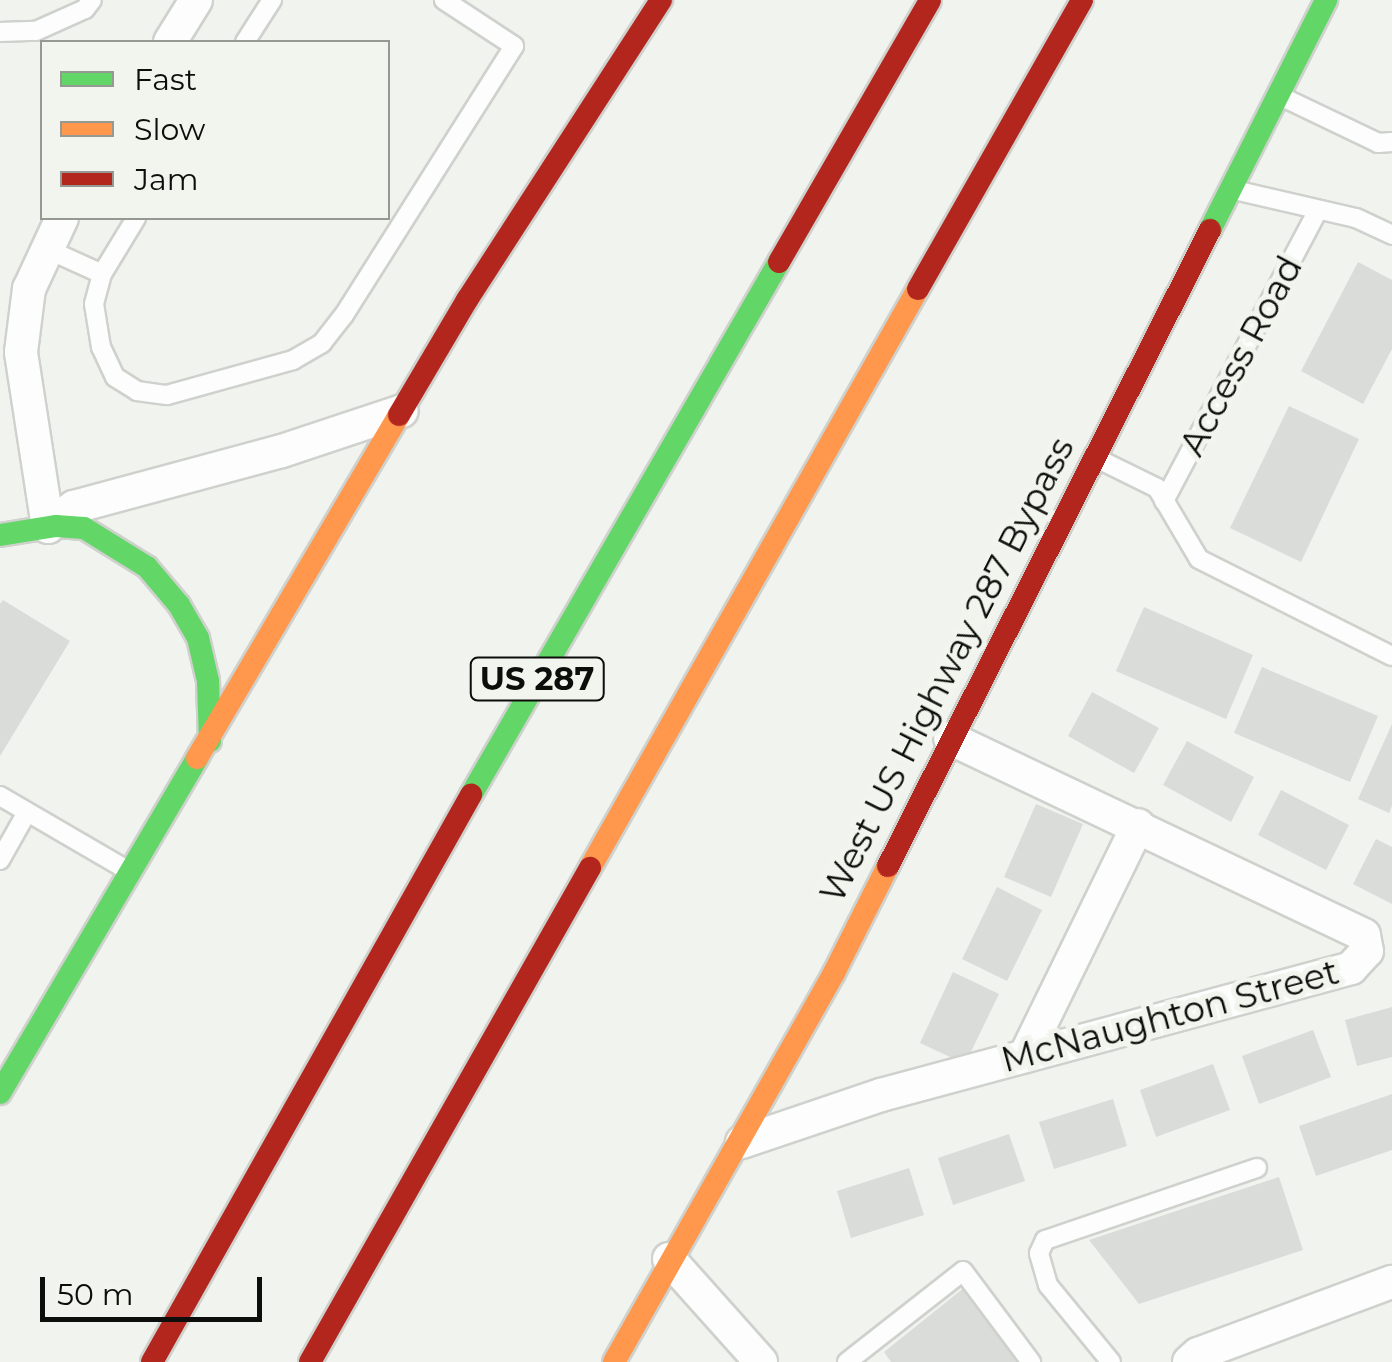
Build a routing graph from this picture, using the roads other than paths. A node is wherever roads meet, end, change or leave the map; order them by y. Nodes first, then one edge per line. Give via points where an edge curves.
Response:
1 (92, 0) edge
2 (196, 0) edge
3 (272, 0) edge
4 (444, 0) edge
5 (661, 0) edge
6 (930, 0) edge
7 (1082, 0) edge
8 (1326, 0) edge
9 (0, 32) edge
10 (171, 40) edge
11 (246, 40) edge
12 (1278, 95) junction
13 (1392, 142) edge
14 (1230, 188) junction
15 (1317, 212) junction
16 (61, 220) edge
17 (135, 220) edge
18 (1392, 235) edge
19 (47, 250) junction
20 (102, 274) junction
21 (402, 411) junction
22 (1094, 457) junction
23 (1164, 501) junction
24 (48, 528) junction
25 (0, 534) edge
26 (1392, 656) edge
27 (950, 738) junction
28 (210, 741) junction
29 (0, 796) edge
30 (28, 812) junction
31 (1138, 825) junction
32 (0, 860) edge
33 (132, 873) junction
34 (1025, 1056) junction
35 (0, 1093) edge
36 (742, 1142) junction
37 (1257, 1168) dead end
38 (669, 1259) junction
39 (1392, 1282) edge
40 (850, 1361) edge
41 (152, 1362) edge
42 (310, 1362) edge
43 (614, 1362) edge
44 (761, 1362) edge
45 (1031, 1362) edge
46 (1111, 1362) edge
47 (1189, 1362) edge

1 - 9 lane via 36,31
2 - 10 street
3 - 11 lane
4 - 20 lane via 514,46 322,342 293,360 167,395 136,391 115,376 101,347 94,304
5 - 21 main road
6 - 41 main road, US 287
7 - 42 main road
8 - 12 main road, West US Highway 287 Bypass
12 - 13 lane via 1378,142
12 - 14 main road, West US Highway 287 Bypass
14 - 15 lane, Access Road
14 - 22 main road, West US Highway 287 Bypass
15 - 18 lane, Access Road via 1356,218
15 - 23 lane, Access Road
16 - 19 street
17 - 20 lane
19 - 20 lane
19 - 24 street via 29,289 21,352
21 - 24 street via 74,507
21 - 28 main road
22 - 23 lane, Access Road via 1156,488
22 - 27 main road, West US Highway 287 Bypass
23 - 26 lane, Access Road via 1199,560
24 - 25 main road
24 - 28 main road via 97,533 147,567 179,604 198,638 208,681
27 - 31 street, McNaughton Street
27 - 36 main road, West US Highway 287 Bypass
28 - 33 main road
29 - 30 lane
30 - 32 lane
30 - 33 lane
31 - 34 street
31 - 34 street, McNaughton Street via 1364,935 1367,951 1351,968
33 - 35 main road
34 - 36 street, McNaughton Street
36 - 38 main road, West US Highway 287 Bypass
37 - 46 lane via 1045,1240 1039,1252 1048,1284
38 - 43 main road, West US Highway 287 Bypass
38 - 44 street
39 - 47 street
40 - 45 lane via 963,1271

